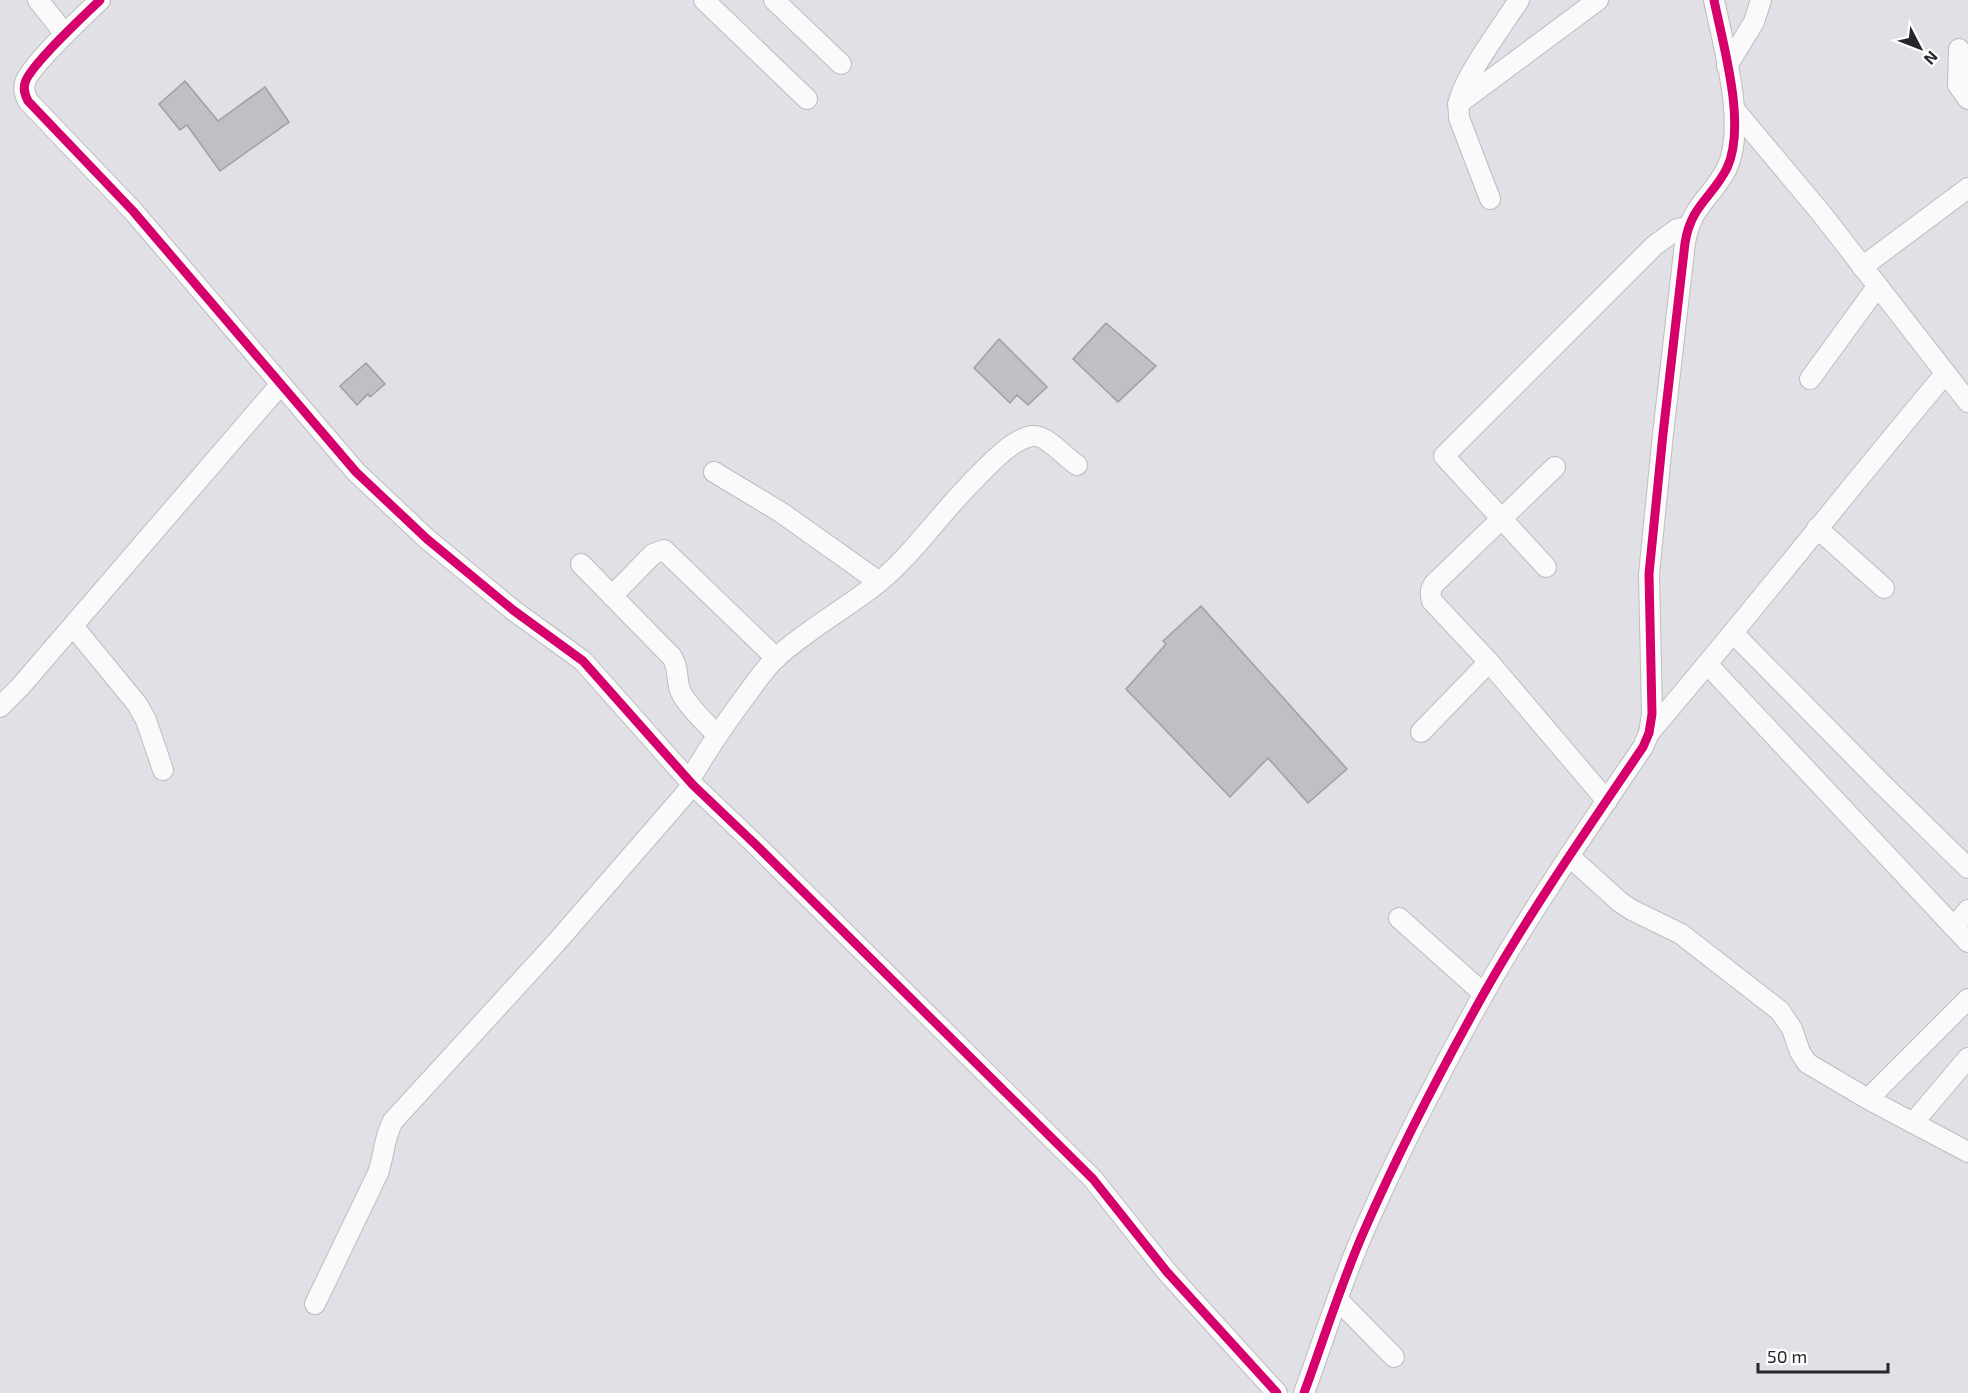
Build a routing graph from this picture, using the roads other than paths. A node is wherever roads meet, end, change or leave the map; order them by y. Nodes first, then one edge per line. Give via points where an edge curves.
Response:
1 (38, 0) edge
2 (100, 0) edge
3 (704, 0) edge
4 (774, 0) edge
5 (1519, 0) edge
6 (1598, 0) edge
7 (1714, 0) edge
8 (1761, 0) edge
9 (65, 34) junction
10 (1959, 49) dead end
11 (841, 64) dead end
12 (1727, 66) junction
13 (807, 99) dead end
14 (1968, 99) edge
15 (1458, 104) junction
16 (1734, 109) junction
17 (1968, 188) edge
18 (1490, 199) dead end
19 (1688, 227) junction
20 (1862, 267) junction
21 (1877, 287) junction
22 (1945, 374) junction
23 (1810, 379) dead end
24 (280, 385) junction
25 (1968, 402) edge
26 (1077, 465) dead end
27 (1555, 467) dead end
28 (714, 472) dead end
29 (1502, 519) junction
30 (1817, 528) junction
31 (581, 564) dead end
32 (1546, 567) dead end
33 (879, 582) junction
34 (1884, 588) dead end
35 (612, 597) junction
36 (73, 626) junction
37 (1733, 633) junction
38 (776, 658) junction
39 (1489, 662) junction
40 (1708, 665) junction
41 (0, 707) edge
42 (1422, 732) dead end
43 (1650, 733) junction
44 (717, 735) junction
45 (163, 770) dead end
46 (691, 783) junction
47 (1607, 801) junction
48 (1569, 856) junction
49 (1968, 868) edge
50 (1968, 910) edge
51 (1399, 918) dead end
52 (1954, 927) junction
53 (1968, 942) edge
54 (1484, 994) junction
55 (1968, 999) edge
56 (1968, 1058) edge
57 (1868, 1099) junction
58 (1913, 1123) junction
59 (1968, 1152) edge
60 (1338, 1300) junction
61 (315, 1304) dead end
62 (1394, 1357) dead end
63 (1277, 1393) edge
64 (1304, 1393) edge

1 - 9 street
2 - 9 street
3 - 13 street
4 - 11 street
5 - 15 street via 1473,72
6 - 15 street
7 - 12 street
8 - 12 street via 1754,22
9 - 24 street via 28,76 24,85 28,101 133,211
10 - 14 street via 1958,85
12 - 16 street
15 - 18 street via 1459,118
16 - 19 street via 1732,157
16 - 20 street
17 - 20 street
19 - 29 street via 1677,229 1654,246 1444,456
19 - 43 street via 1649,574 1653,692
20 - 21 street
21 - 22 street
21 - 23 street
22 - 25 street
22 - 30 street
24 - 36 street
24 - 46 street via 356,472 427,539 583,661
26 - 33 street via 1038,435 1018,442 959,494
27 - 29 street
28 - 33 street via 782,513
29 - 32 street
29 - 39 street via 1434,584 1430,595
30 - 34 street
30 - 37 street
31 - 35 street
33 - 38 street
35 - 38 street via 653,554 664,550
35 - 44 street via 672,657 684,698
36 - 41 street
36 - 45 street via 137,704
37 - 40 street
37 - 49 street
38 - 44 street
39 - 42 street
39 - 47 street
40 - 43 street
40 - 52 street
43 - 47 street
44 - 46 street
46 - 61 street via 555,944 393,1121 378,1173
46 - 63 street via 1093,1179 1167,1272
47 - 48 street
48 - 54 street
48 - 57 street via 1620,902 1681,934 1780,1011 1807,1063
50 - 52 street
51 - 54 street
52 - 53 street
54 - 60 street via 1409,1135 1363,1232
55 - 57 street
56 - 58 street
57 - 58 street
58 - 59 street
60 - 62 street
60 - 64 street

